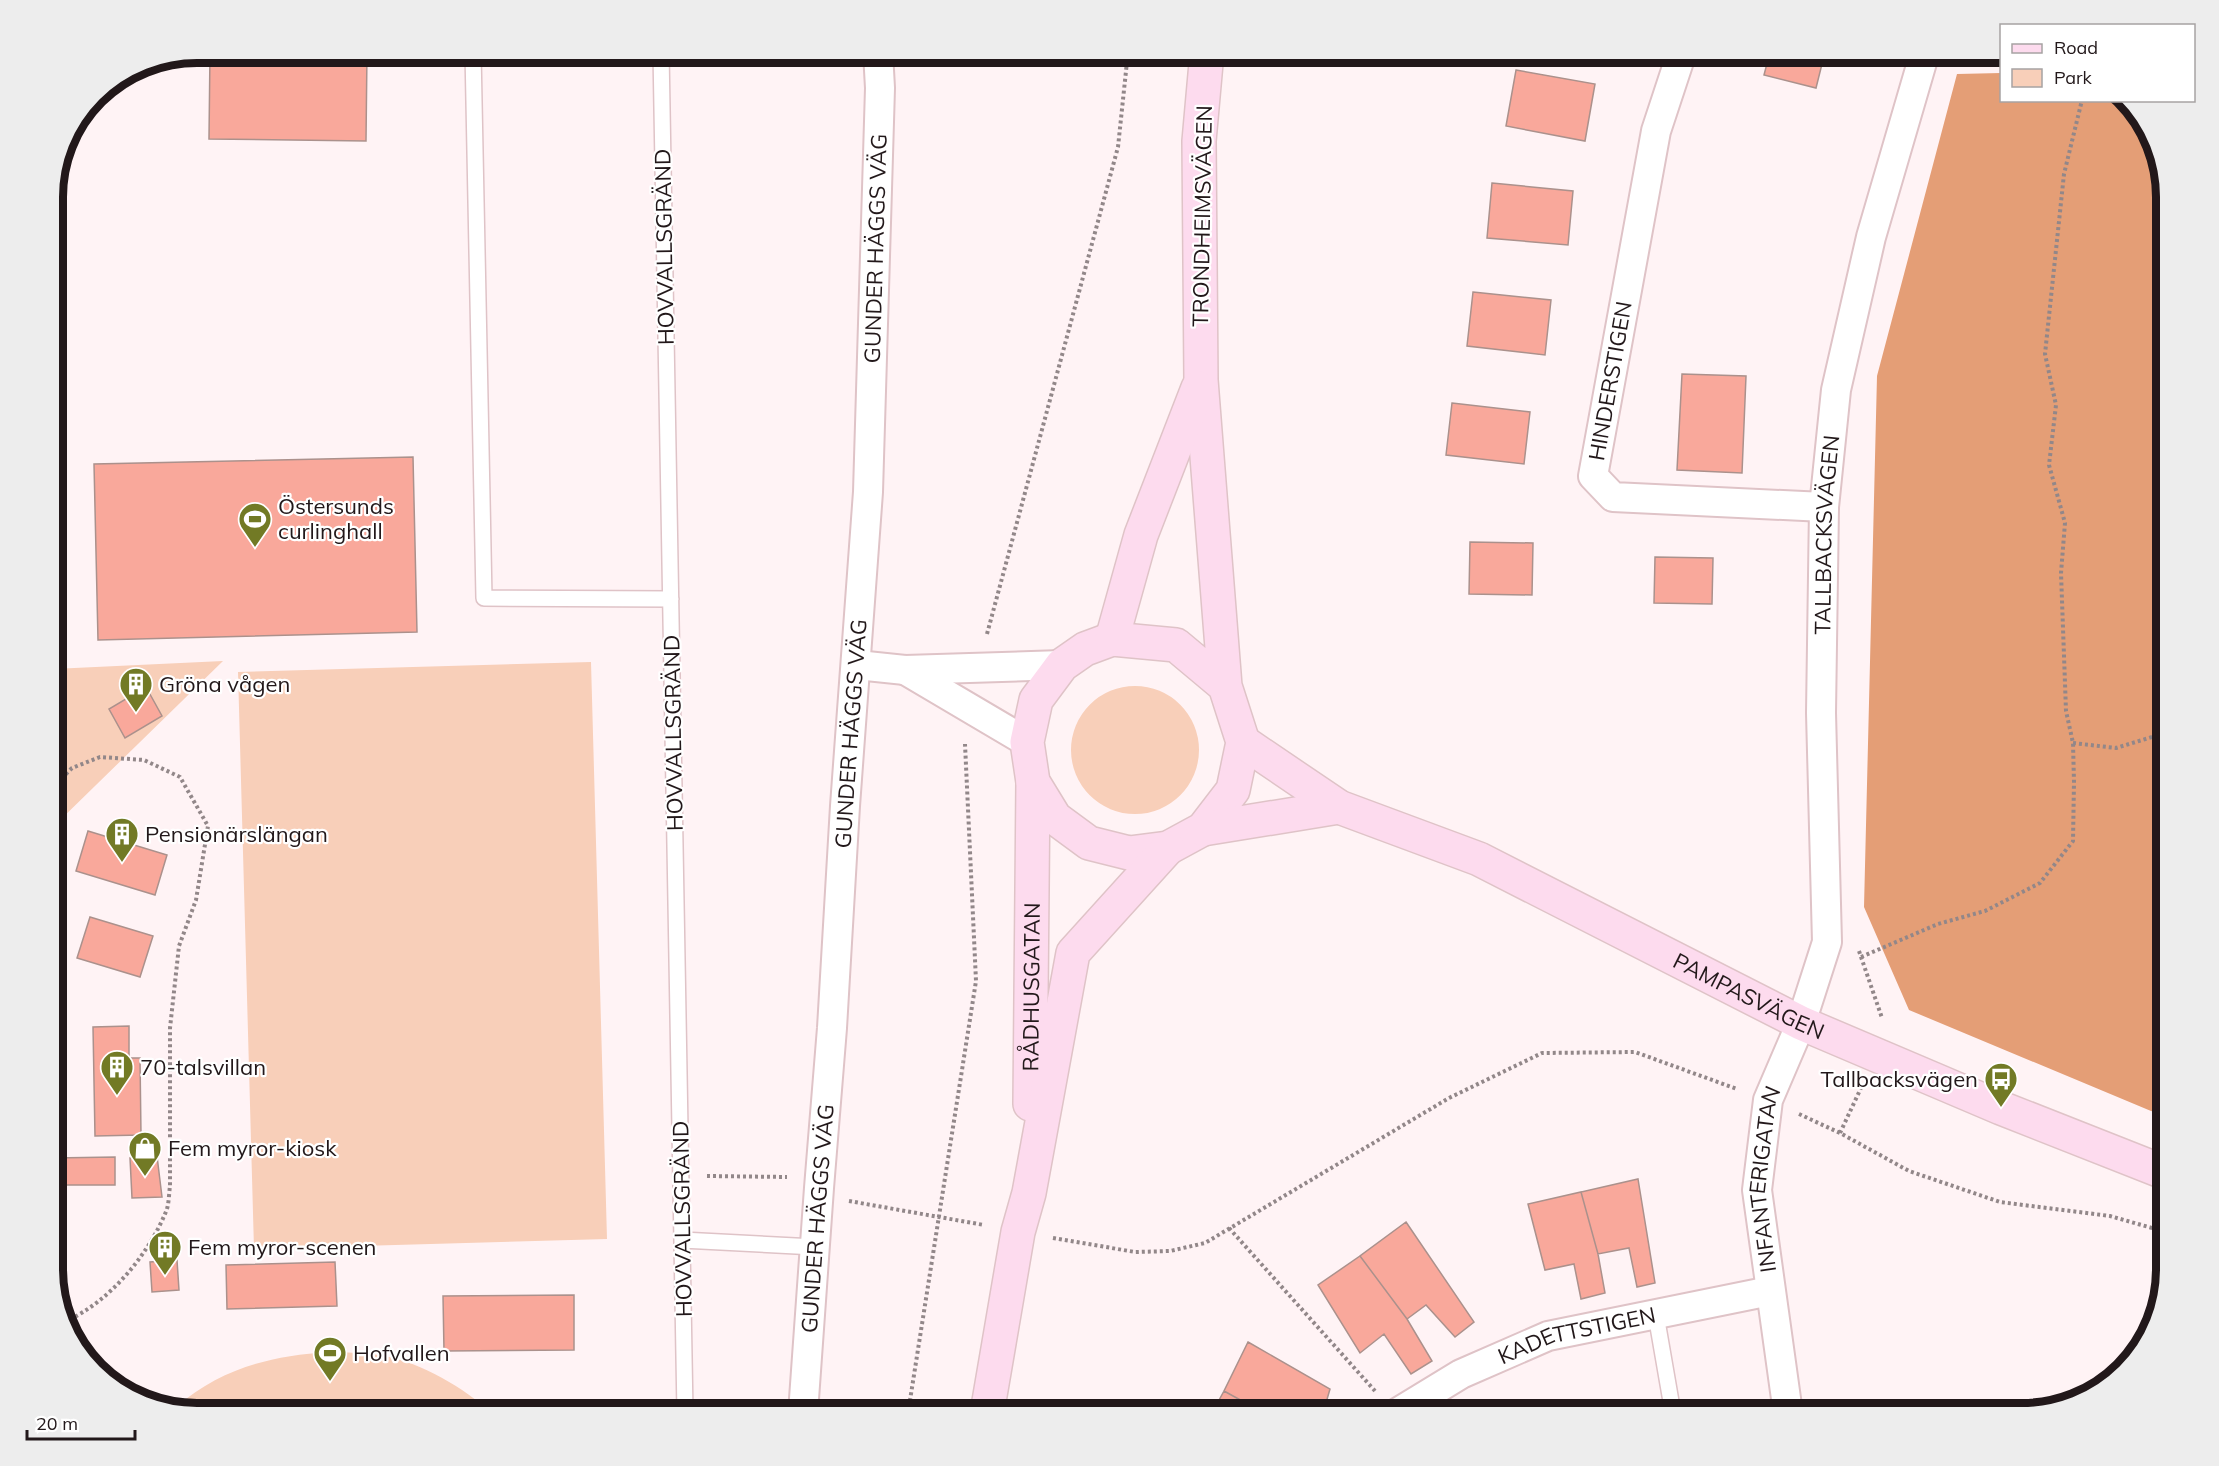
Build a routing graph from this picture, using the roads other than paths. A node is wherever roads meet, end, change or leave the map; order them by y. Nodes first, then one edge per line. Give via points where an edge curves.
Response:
1 (473, 63) edge
2 (661, 63) edge
3 (879, 63) edge
4 (1207, 63) edge
5 (1678, 63) edge
6 (1922, 63) edge
7 (1201, 380) junction
8 (1824, 507) junction
9 (671, 599) junction
10 (1112, 639) junction
11 (857, 665) junction
12 (1062, 665) junction
13 (905, 670) junction
14 (1225, 686) junction
15 (1027, 742) junction
16 (1243, 742) junction
17 (1033, 782) junction
18 (1339, 807) junction
19 (1203, 829) junction
20 (1168, 848) junction
21 (1801, 1023) junction
22 (2156, 1169) edge
23 (1029, 1193) junction
24 (682, 1240) junction
25 (815, 1247) junction
26 (1770, 1290) junction
27 (1656, 1314) junction
28 (685, 1403) edge
29 (804, 1403) edge
30 (989, 1403) edge
31 (1394, 1403) edge
32 (1671, 1403) edge
33 (1787, 1403) edge

1 - 9 lane via 484,598
2 - 9 lane, HOVVALLSGRÄND
3 - 11 street, GUNDER HÄGGS VÄG via 868,492
4 - 7 main road, TRONDHEIMSVÄGEN via 1199,141
5 - 8 street, HINDERSTIGEN via 1656,131 1593,476 1613,497
6 - 8 street, TALLBACKSVÄGEN via 1871,237 1839,379
7 - 10 main road, TRONDHEIMSVÄGEN via 1140,535
7 - 14 main road, TRONDHEIMSVÄGEN
8 - 21 street, TALLBACKSVÄGEN via 1821,713 1827,942
9 - 24 lane, HOVVALLSGRÄND
10 - 12 main road via 1085,649
10 - 14 main road via 1176,645
11 - 13 street
11 - 25 street, GUNDER HÄGGS VÄG
12 - 13 street
12 - 15 main road via 1036,700
13 - 15 street
14 - 16 main road
15 - 17 main road
16 - 18 main road, PAMPASVÄGEN
16 - 19 main road via 1233,790
17 - 20 main road via 1055,818 1089,843 1129,853
17 - 23 main road, RÅDHUSGATAN
18 - 19 main road, PAMPASVÄGEN
18 - 21 main road, PAMPASVÄGEN via 1479,859
19 - 20 main road
20 - 23 main road, RÅDHUSGATAN via 1073,953
21 - 22 main road, PAMPASVÄGEN
21 - 26 street, INFANTERIGATAN via 1768,1100 1757,1190
23 - 30 main road, RÅDHUSGATAN via 1018,1232
24 - 25 lane
24 - 28 lane, HOVVALLSGRÄND
25 - 29 street, GUNDER HÄGGS VÄG
26 - 27 street, KADETTSTIGEN
26 - 33 street, INFANTERIGATAN
27 - 31 street, KADETTSTIGEN via 1548,1336
27 - 32 lane

